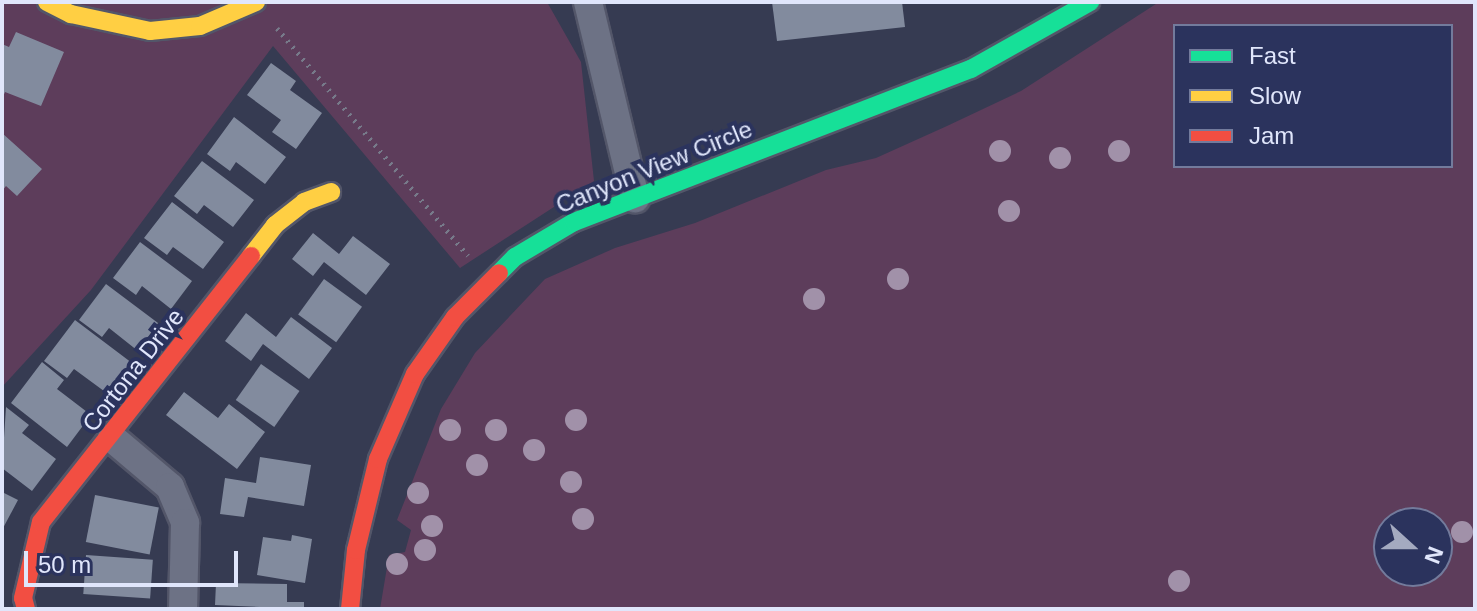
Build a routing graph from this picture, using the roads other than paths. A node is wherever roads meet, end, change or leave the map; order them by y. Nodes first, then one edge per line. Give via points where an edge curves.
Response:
1 (47, 2) edge
2 (256, 2) edge
3 (588, 2) edge
4 (1090, 2) edge
5 (331, 192) dead end
6 (635, 198) junction
7 (112, 438) junction
8 (26, 609) edge
9 (183, 609) edge
10 (350, 609) edge

1 - 2 street via 71,14 150,31 200,26
3 - 6 street
4 - 6 street, Canyon View Circle via 971,69
5 - 7 street, Cortona Drive via 304,202 275,225
6 - 10 street, Canyon View Circle via 574,222 515,257 455,317 415,374 384,445 356,550
7 - 8 street, Cortona Drive via 41,522 23,598
7 - 9 street via 170,487 185,523

